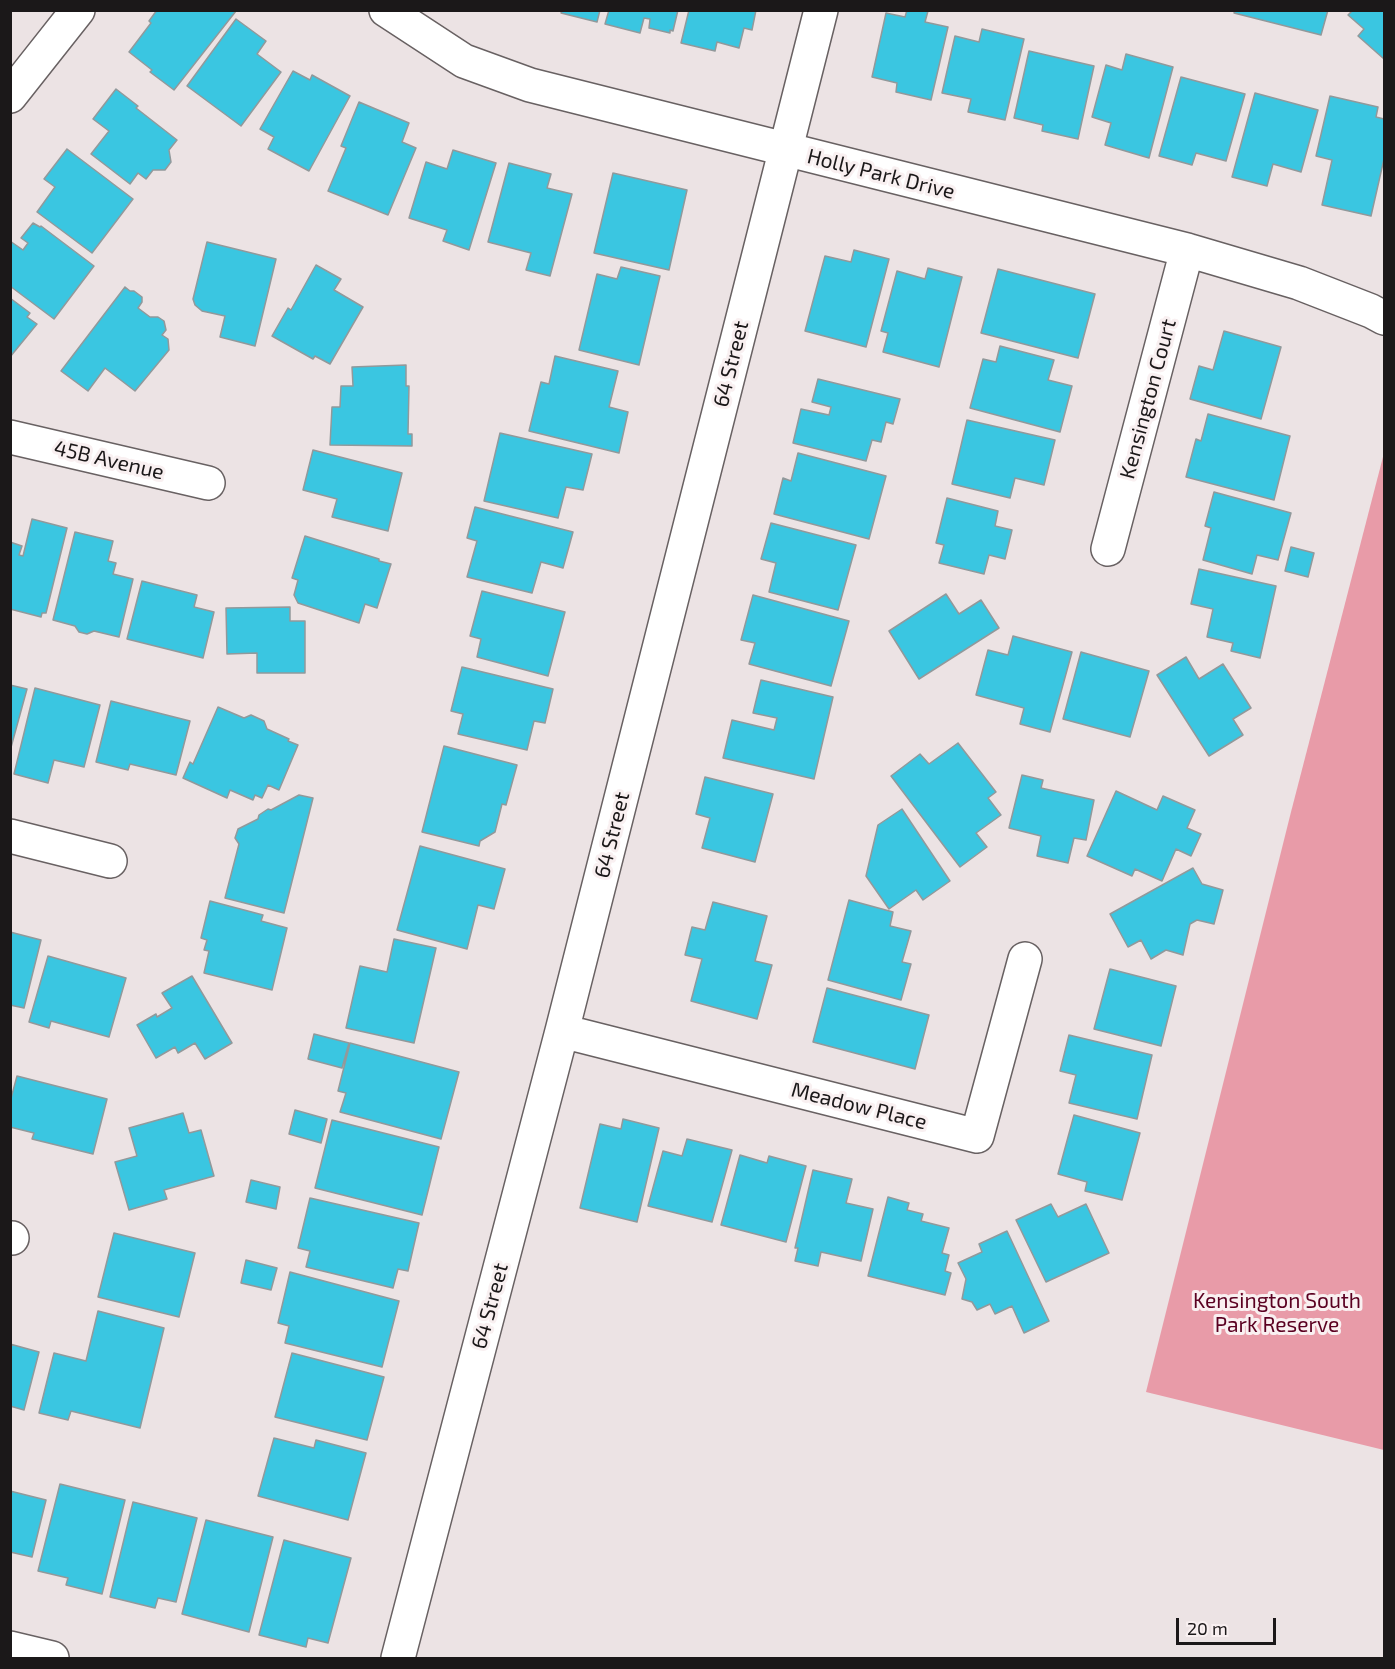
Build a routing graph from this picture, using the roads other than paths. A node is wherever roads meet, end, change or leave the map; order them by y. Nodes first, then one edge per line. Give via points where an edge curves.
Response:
1 (78, 10) edge
2 (386, 10) edge
3 (821, 10) edge
4 (10, 96) edge
5 (785, 150) junction
6 (1187, 250) junction
7 (1384, 318) edge
8 (10, 436) edge
9 (208, 483) dead end
10 (1108, 549) dead end
11 (10, 836) edge
12 (110, 861) dead end
13 (1025, 959) dead end
14 (562, 1031) junction
15 (10, 1648) edge
16 (52, 1659) edge
17 (398, 1659) edge

1 - 4 street
2 - 5 street, Holly Park Drive via 464,61 530,85
3 - 5 street, 64 Street
5 - 6 street, Holly Park Drive
5 - 14 street, 64 Street
6 - 7 street, Holly Park Drive via 1299,283
6 - 10 street, Kensington Court
8 - 9 street, 45B Avenue
11 - 12 street
13 - 14 street, Meadow Place via 977,1136
14 - 17 street, 64 Street
15 - 16 street

